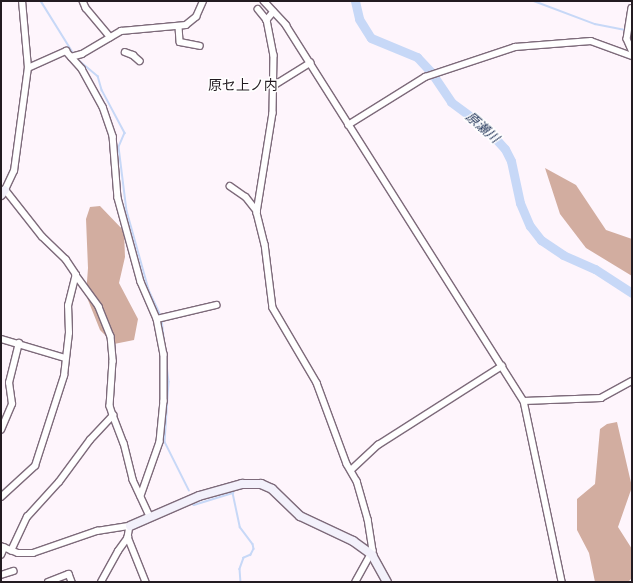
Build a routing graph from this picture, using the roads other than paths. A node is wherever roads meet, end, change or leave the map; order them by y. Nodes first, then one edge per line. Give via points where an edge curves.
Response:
1 (22, 1) edge
2 (83, 1) edge
3 (203, 1) edge
4 (264, 1) edge
5 (632, 8) edge
6 (258, 9) dead end
7 (274, 12) junction
8 (267, 20) junction
9 (179, 26) junction
10 (110, 37) junction
11 (200, 46) dead end
12 (632, 50) edge
13 (125, 52) dead end
14 (632, 56) edge
15 (71, 57) junction
16 (140, 61) dead end
17 (310, 63) junction
18 (28, 68) junction
19 (273, 86) junction
20 (348, 125) junction
21 (230, 186) dead end
22 (3, 192) edge
23 (257, 212) junction
24 (76, 275) junction
25 (216, 305) dead end
26 (160, 318) junction
27 (1, 339) edge
28 (20, 343) junction
29 (64, 358) junction
30 (502, 366) junction
31 (632, 381) edge
32 (524, 401) junction
33 (113, 415) junction
34 (1, 430) edge
35 (351, 470) junction
36 (141, 496) junction
37 (1, 497) edge
38 (150, 516) junction
39 (130, 526) junction
40 (128, 538) junction
41 (2, 547) edge
42 (11, 551) junction
43 (1, 555) edge
44 (372, 555) junction
45 (13, 571) dead end
46 (1, 575) edge
47 (48, 582) edge
48 (72, 582) edge
49 (101, 582) edge
50 (146, 582) edge
51 (356, 582) edge
52 (387, 582) edge
53 (562, 582) edge

1 - 18 street
2 - 10 street
3 - 9 street via 196,17 186,25
4 - 7 street
5 - 12 street via 627,32 627,42
6 - 8 street
7 - 8 street
7 - 17 street via 286,25
8 - 19 street via 274,55
9 - 10 street via 129,29
9 - 11 street via 180,42
10 - 15 street via 82,54
13 - 16 street
14 - 20 street via 591,41 515,47 425,77
15 - 18 street via 66,51
15 - 26 street via 82,69 110,124 118,198 141,282
17 - 19 street
17 - 20 street
18 - 22 street via 14,171
19 - 23 street via 273,113
20 - 30 street
21 - 23 street via 246,196
22 - 24 street via 66,260
23 - 35 street via 265,244 273,308 317,383
24 - 29 street via 68,306 69,333
24 - 33 street via 99,307 111,336 113,361 110,406
25 - 26 street
26 - 36 street via 164,354 163,423 156,456
27 - 28 street
28 - 29 street
28 - 34 street via 8,383 12,404
29 - 37 street via 60,390 35,466
30 - 32 street
30 - 35 street via 378,445
31 - 32 street via 601,398
32 - 53 street
33 - 36 street via 124,442 132,480
33 - 42 street via 27,517
35 - 44 street via 368,519
36 - 38 street
38 - 39 street
38 - 44 street via 199,496 242,484 261,484 272,489 300,516 353,541
39 - 40 street
39 - 42 street via 97,531 41,552
40 - 49 street
40 - 50 street
41 - 42 street
41 - 43 street
44 - 51 street
44 - 52 street
45 - 46 street
47 - 48 street via 69,574

